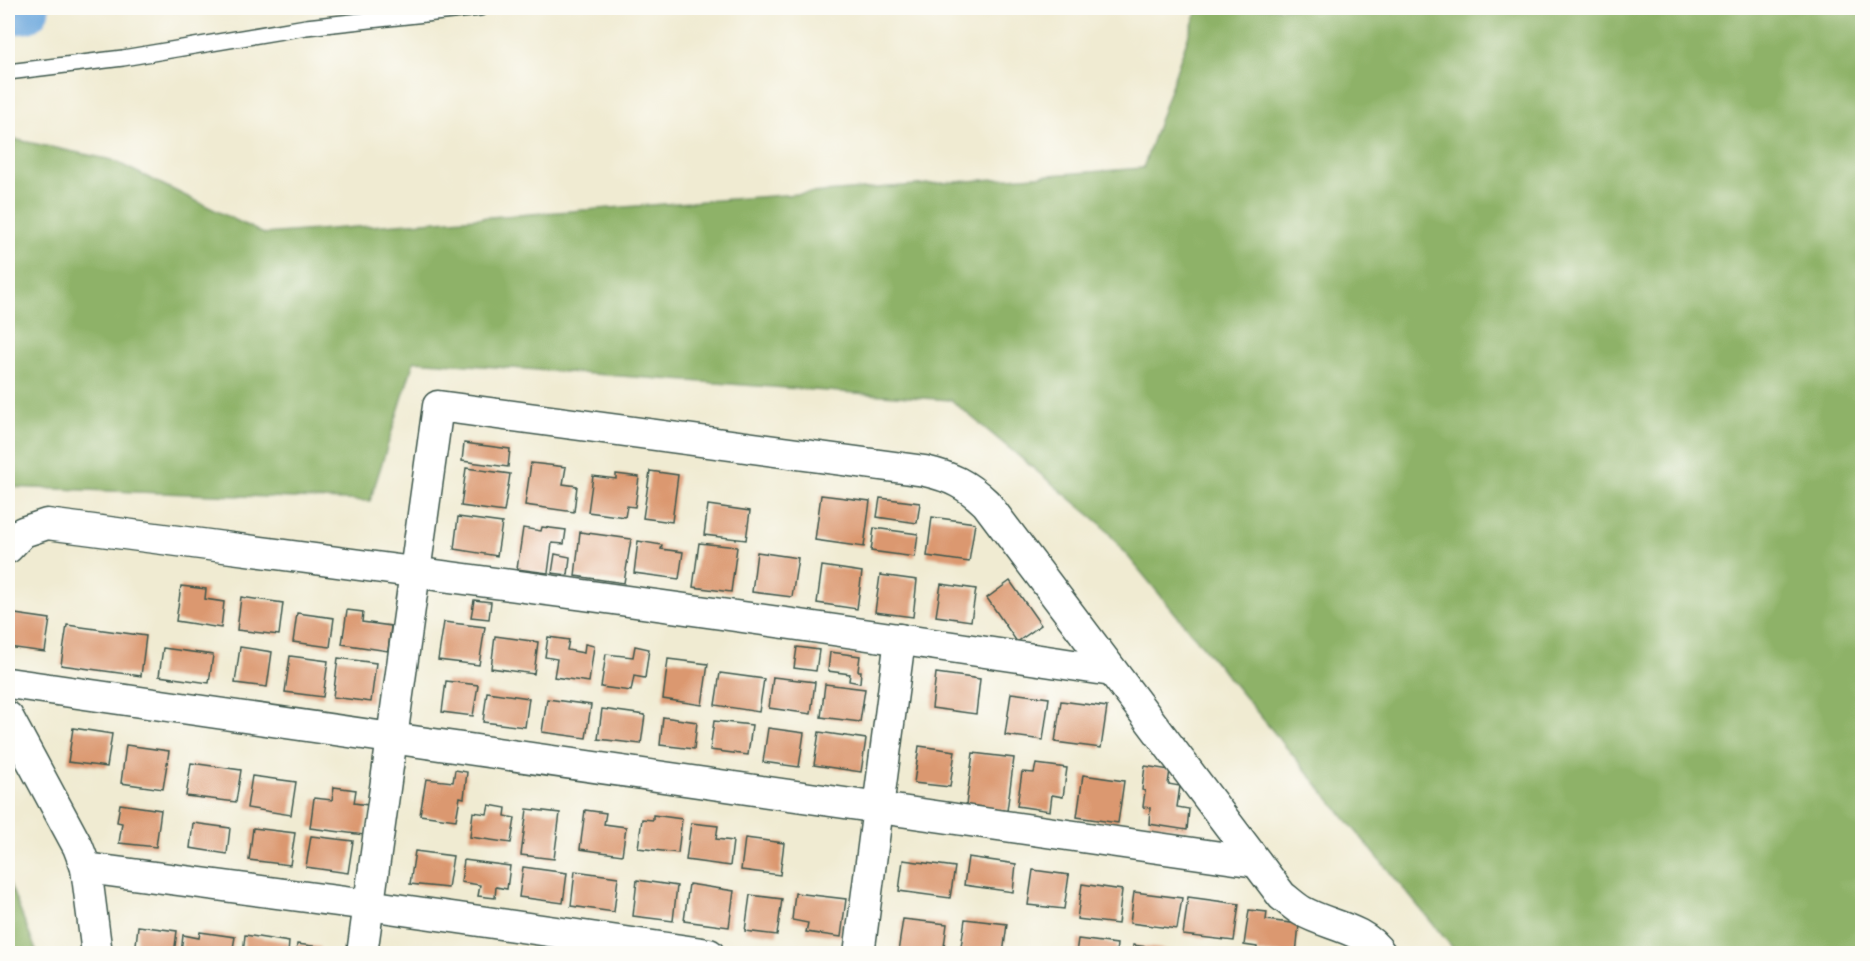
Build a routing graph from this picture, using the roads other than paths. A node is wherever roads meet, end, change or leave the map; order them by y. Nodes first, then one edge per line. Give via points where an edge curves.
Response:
1 (480, 8) edge
2 (8, 72) edge
3 (8, 548) edge
4 (415, 571) junction
5 (900, 639) junction
6 (1112, 671) junction
7 (8, 683) edge
8 (8, 717) edge
9 (392, 738) junction
10 (877, 807) junction
11 (1256, 862) junction
12 (86, 868) junction
13 (368, 905) junction
14 (97, 954) edge
15 (362, 954) edge
16 (709, 954) edge
17 (859, 954) edge
18 (1381, 954) edge

1 - 2 lane via 306,27 123,58
3 - 4 street via 23,532 47,524
4 - 5 street
4 - 6 street via 438,406 925,471 970,488 986,503
4 - 9 street
5 - 6 street
5 - 10 street
6 - 11 street
7 - 9 street
8 - 12 street
9 - 10 street
9 - 13 street
10 - 11 street
10 - 17 street
11 - 18 street via 1282,896 1301,911 1354,931 1374,944
12 - 13 street
12 - 14 street
13 - 15 street
13 - 16 street

